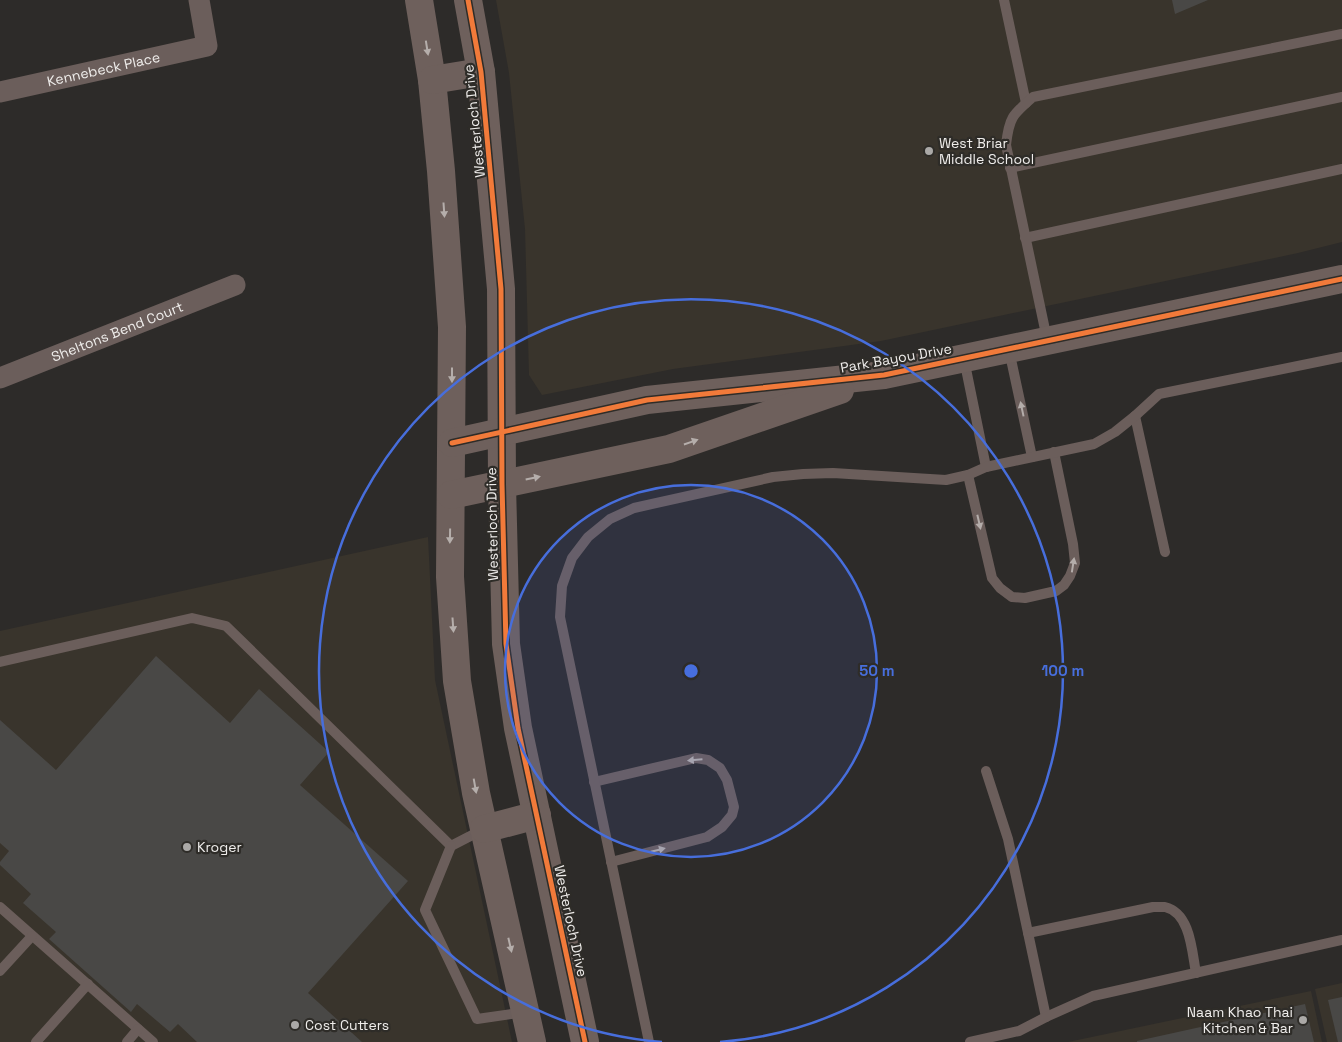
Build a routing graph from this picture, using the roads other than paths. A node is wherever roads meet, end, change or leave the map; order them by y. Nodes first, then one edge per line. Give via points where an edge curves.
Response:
1 (199, 0) edge
2 (419, 0) edge
3 (468, 0) edge
4 (1004, 0) edge
5 (1342, 34) edge
6 (481, 72) junction
7 (432, 80) junction
8 (0, 92) edge
9 (1342, 97) edge
10 (1026, 103) junction
11 (1010, 168) junction
12 (1342, 169) edge
13 (1025, 238) junction
14 (1342, 279) edge
15 (235, 285) dead end
16 (1047, 341) junction
17 (1009, 349) junction
18 (1342, 357) edge
19 (964, 358) junction
20 (884, 375) junction
21 (0, 378) edge
22 (1135, 416) junction
23 (503, 431) junction
24 (452, 443) junction
25 (1054, 452) junction
26 (1032, 457) junction
27 (986, 467) junction
28 (968, 475) junction
29 (502, 484) junction
30 (451, 495) junction
31 (1164, 552) dead end
32 (0, 662) edge
33 (986, 771) dead end
34 (594, 782) junction
35 (537, 815) junction
36 (484, 829) junction
37 (451, 846) junction
38 (611, 862) junction
39 (0, 907) edge
40 (1028, 933) junction
41 (32, 936) junction
42 (1342, 940) edge
43 (0, 971) edge
44 (1196, 973) junction
45 (88, 984) junction
46 (526, 1012) junction
47 (1046, 1017) junction
48 (138, 1029) junction
49 (36, 1042) edge
50 (126, 1042) edge
51 (153, 1042) edge
52 (532, 1042) edge
53 (585, 1042) edge
54 (649, 1042) edge
55 (970, 1042) edge

1 - 8 street, Kennebeck Place via 207,46
2 -> 7 street
3 - 6 street, Westerloch Drive
4 - 10 lane
5 - 10 lane via 1033,98
6 - 7 street
6 - 23 street, Westerloch Drive via 501,289
7 -> 24 street via 452,327
9 - 11 lane
10 - 11 lane via 1009,124 1006,145
11 - 13 lane
12 - 13 lane
13 - 16 lane
14 - 16 street, Park Bayou Drive
15 - 21 street, Sheltons Bend Court
16 - 17 street, Park Bayou Drive
17 - 19 street, Park Bayou Drive
26 -> 17 lane
18 - 22 lane via 1159,394
19 - 20 street, Park Bayou Drive
19 - 27 lane
20 - 23 street, Park Bayou Drive via 647,400
29 -> 20 street, Park Bayou Drive via 668,449
22 - 25 lane via 1094,444
22 - 31 lane
23 - 24 street, Park Bayou Drive
23 - 29 street, Westerloch Drive
24 - 30 street
25 - 26 lane
28 -> 25 lane via 992,578 1012,597 1025,598 1056,591 1064,585 1075,563
26 - 27 lane
27 - 28 lane
28 - 34 lane via 946,480 833,473 773,477 634,508 610,519 588,537 572,558 562,586 560,617
29 - 30 street, Park Bayou Drive
29 - 35 street, Westerloch Drive via 506,644 518,728
30 -> 36 street via 450,577 457,681
32 - 37 lane via 192,618 226,626
33 - 40 lane via 1008,839
34 - 38 lane
38 -> 34 lane via 707,837 722,827 734,807 727,780 720,768 708,760 696,758
35 - 36 street
35 - 53 street, Westerloch Drive
36 - 37 lane
36 -> 46 street
37 - 46 lane via 425,910 477,1019
38 - 54 lane
39 - 41 lane
40 - 44 lane via 1166,907 1184,921
40 - 47 lane
41 - 43 lane
41 - 45 lane
42 - 44 lane
44 - 47 lane via 1094,996
45 - 48 lane
45 - 49 lane
46 - 52 street
47 - 55 lane via 1019,1031
48 - 50 lane
48 - 51 lane

